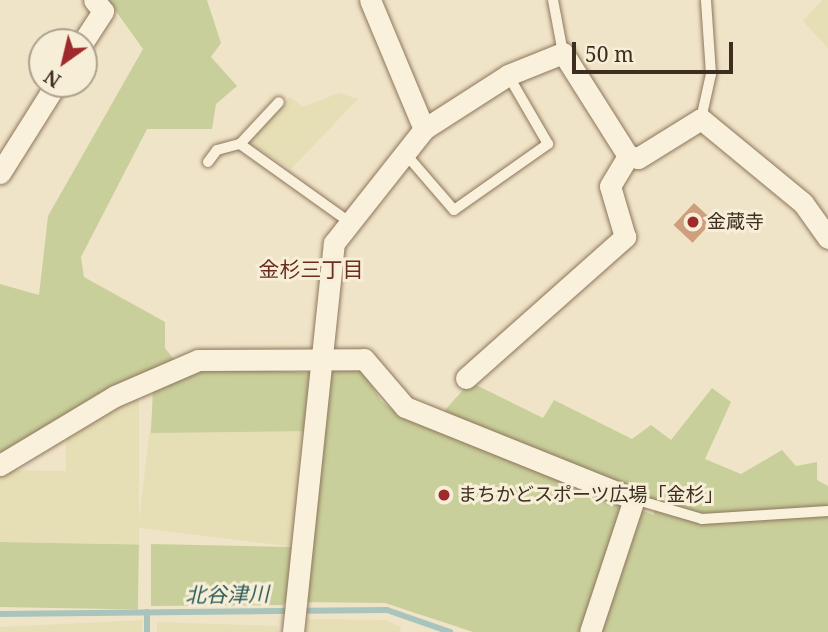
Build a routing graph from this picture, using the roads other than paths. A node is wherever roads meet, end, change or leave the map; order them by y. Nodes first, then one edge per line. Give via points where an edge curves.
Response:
1 (94, 0) edge
2 (370, 0) edge
3 (553, 0) edge
4 (706, 0) edge
5 (92, 28) edge
6 (563, 54) junction
7 (508, 75) junction
8 (47, 98) edge
9 (279, 103) dead end
10 (701, 119) junction
11 (424, 128) junction
12 (240, 144) junction
13 (404, 151) junction
14 (628, 156) junction
15 (208, 162) dead end
16 (0, 173) edge
17 (348, 220) junction
18 (828, 238) edge
19 (323, 360) junction
20 (466, 378) dead end
21 (0, 466) edge
22 (634, 499) junction
23 (828, 511) edge
24 (294, 618) edge
25 (590, 632) edge

1 - 5 street via 103,11
2 - 11 street
3 - 6 lane
4 - 10 lane via 712,74
6 - 7 street
6 - 14 street
7 - 11 street
7 - 13 lane via 548,144 454,210
8 - 16 street
9 - 12 lane
10 - 14 street via 638,158
10 - 18 street via 803,203
11 - 13 street
12 - 15 lane via 218,150
12 - 17 lane
13 - 17 street
14 - 20 street via 610,186 625,237
17 - 19 street via 330,264
19 - 21 street via 198,360 115,396
19 - 22 street via 364,359 405,407
19 - 24 street
22 - 23 lane via 702,519
22 - 25 street

